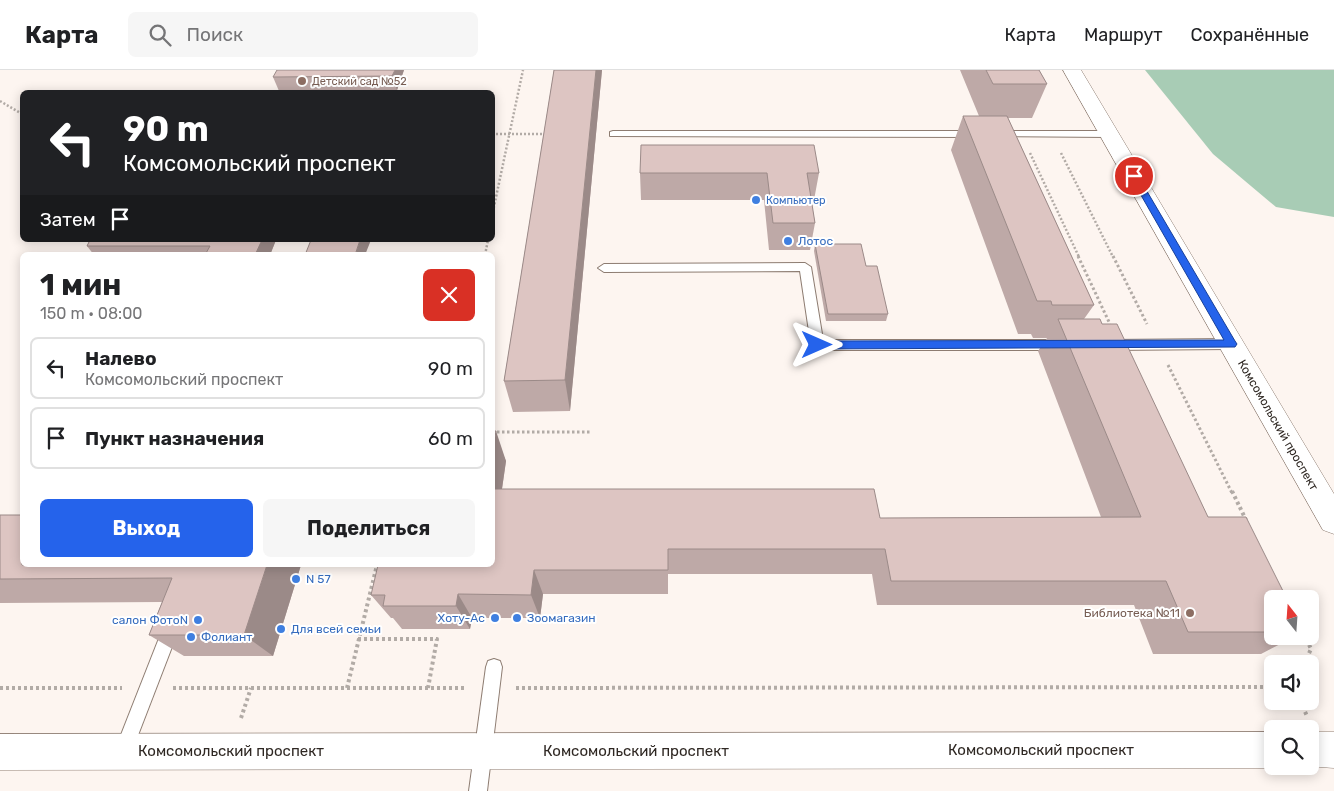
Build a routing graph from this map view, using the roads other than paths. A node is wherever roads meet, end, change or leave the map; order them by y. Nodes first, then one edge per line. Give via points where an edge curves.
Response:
1 (1072, 70) edge
2 (613, 134) dead end
3 (1109, 134) junction
4 (604, 268) dead end
5 (1231, 344) junction
6 (1072, 345) edge
7 (1091, 345) edge
8 (1334, 521) edge
9 (169, 634) edge
10 (494, 667) dead end
11 (1264, 750) edge
12 (1319, 750) edge
13 (1334, 750) edge
14 (483, 751) junction
15 (0, 752) edge
16 (123, 752) junction
17 (478, 791) edge

1 - 3 street, Комсомольский проспект
2 - 3 lane
3 - 5 street, Комсомольский проспект
4 - 6 lane via 805,267 817,345
5 - 7 lane
5 - 8 street, Комсомольский проспект
9 - 16 lane
10 - 14 lane
11 - 14 street, Комсомольский проспект
12 - 13 street
14 - 16 street, Комсомольский проспект
14 - 17 lane
15 - 16 street, Комсомольский проспект

